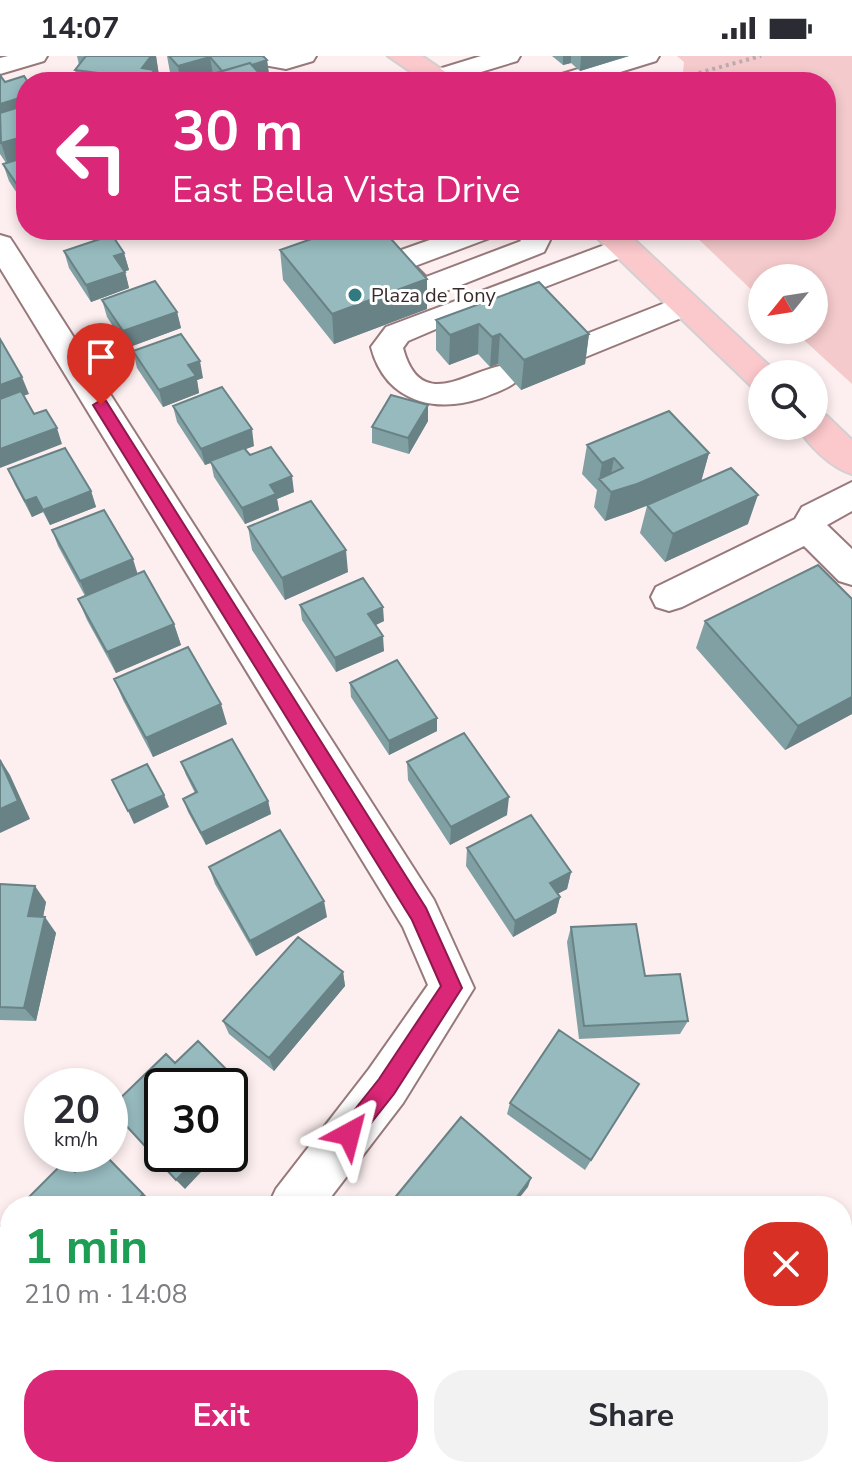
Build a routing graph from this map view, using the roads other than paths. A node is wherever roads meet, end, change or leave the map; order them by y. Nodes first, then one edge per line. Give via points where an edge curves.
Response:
1 (35, 56) edge
2 (250, 56) edge
3 (304, 56) edge
4 (647, 56) edge
5 (500, 57) edge
6 (0, 66) edge
7 (429, 68) edge
8 (594, 72) edge
9 (458, 240) edge
10 (536, 240) edge
11 (612, 240) edge
12 (615, 240) edge
13 (0, 244) edge
14 (685, 305) junction
15 (572, 351) edge
16 (748, 364) edge
17 (507, 374) dead end
18 (852, 495) edge
19 (808, 528) junction
20 (852, 571) edge
21 (669, 597) dead end
22 (301, 1196) edge

1 - 6 street
2 - 3 street via 286,61
4 - 8 street
5 - 7 street
9 - 10 street via 400,261 399,266 419,287 430,286 534,246
11 - 17 street via 397,334 387,347 389,365 401,379 438,395 460,394
12 - 14 main road
13 - 22 street via 419,914 452,988 386,1086
14 - 15 street
14 - 16 main road
18 - 19 street via 814,516
19 - 20 street
19 - 21 street

